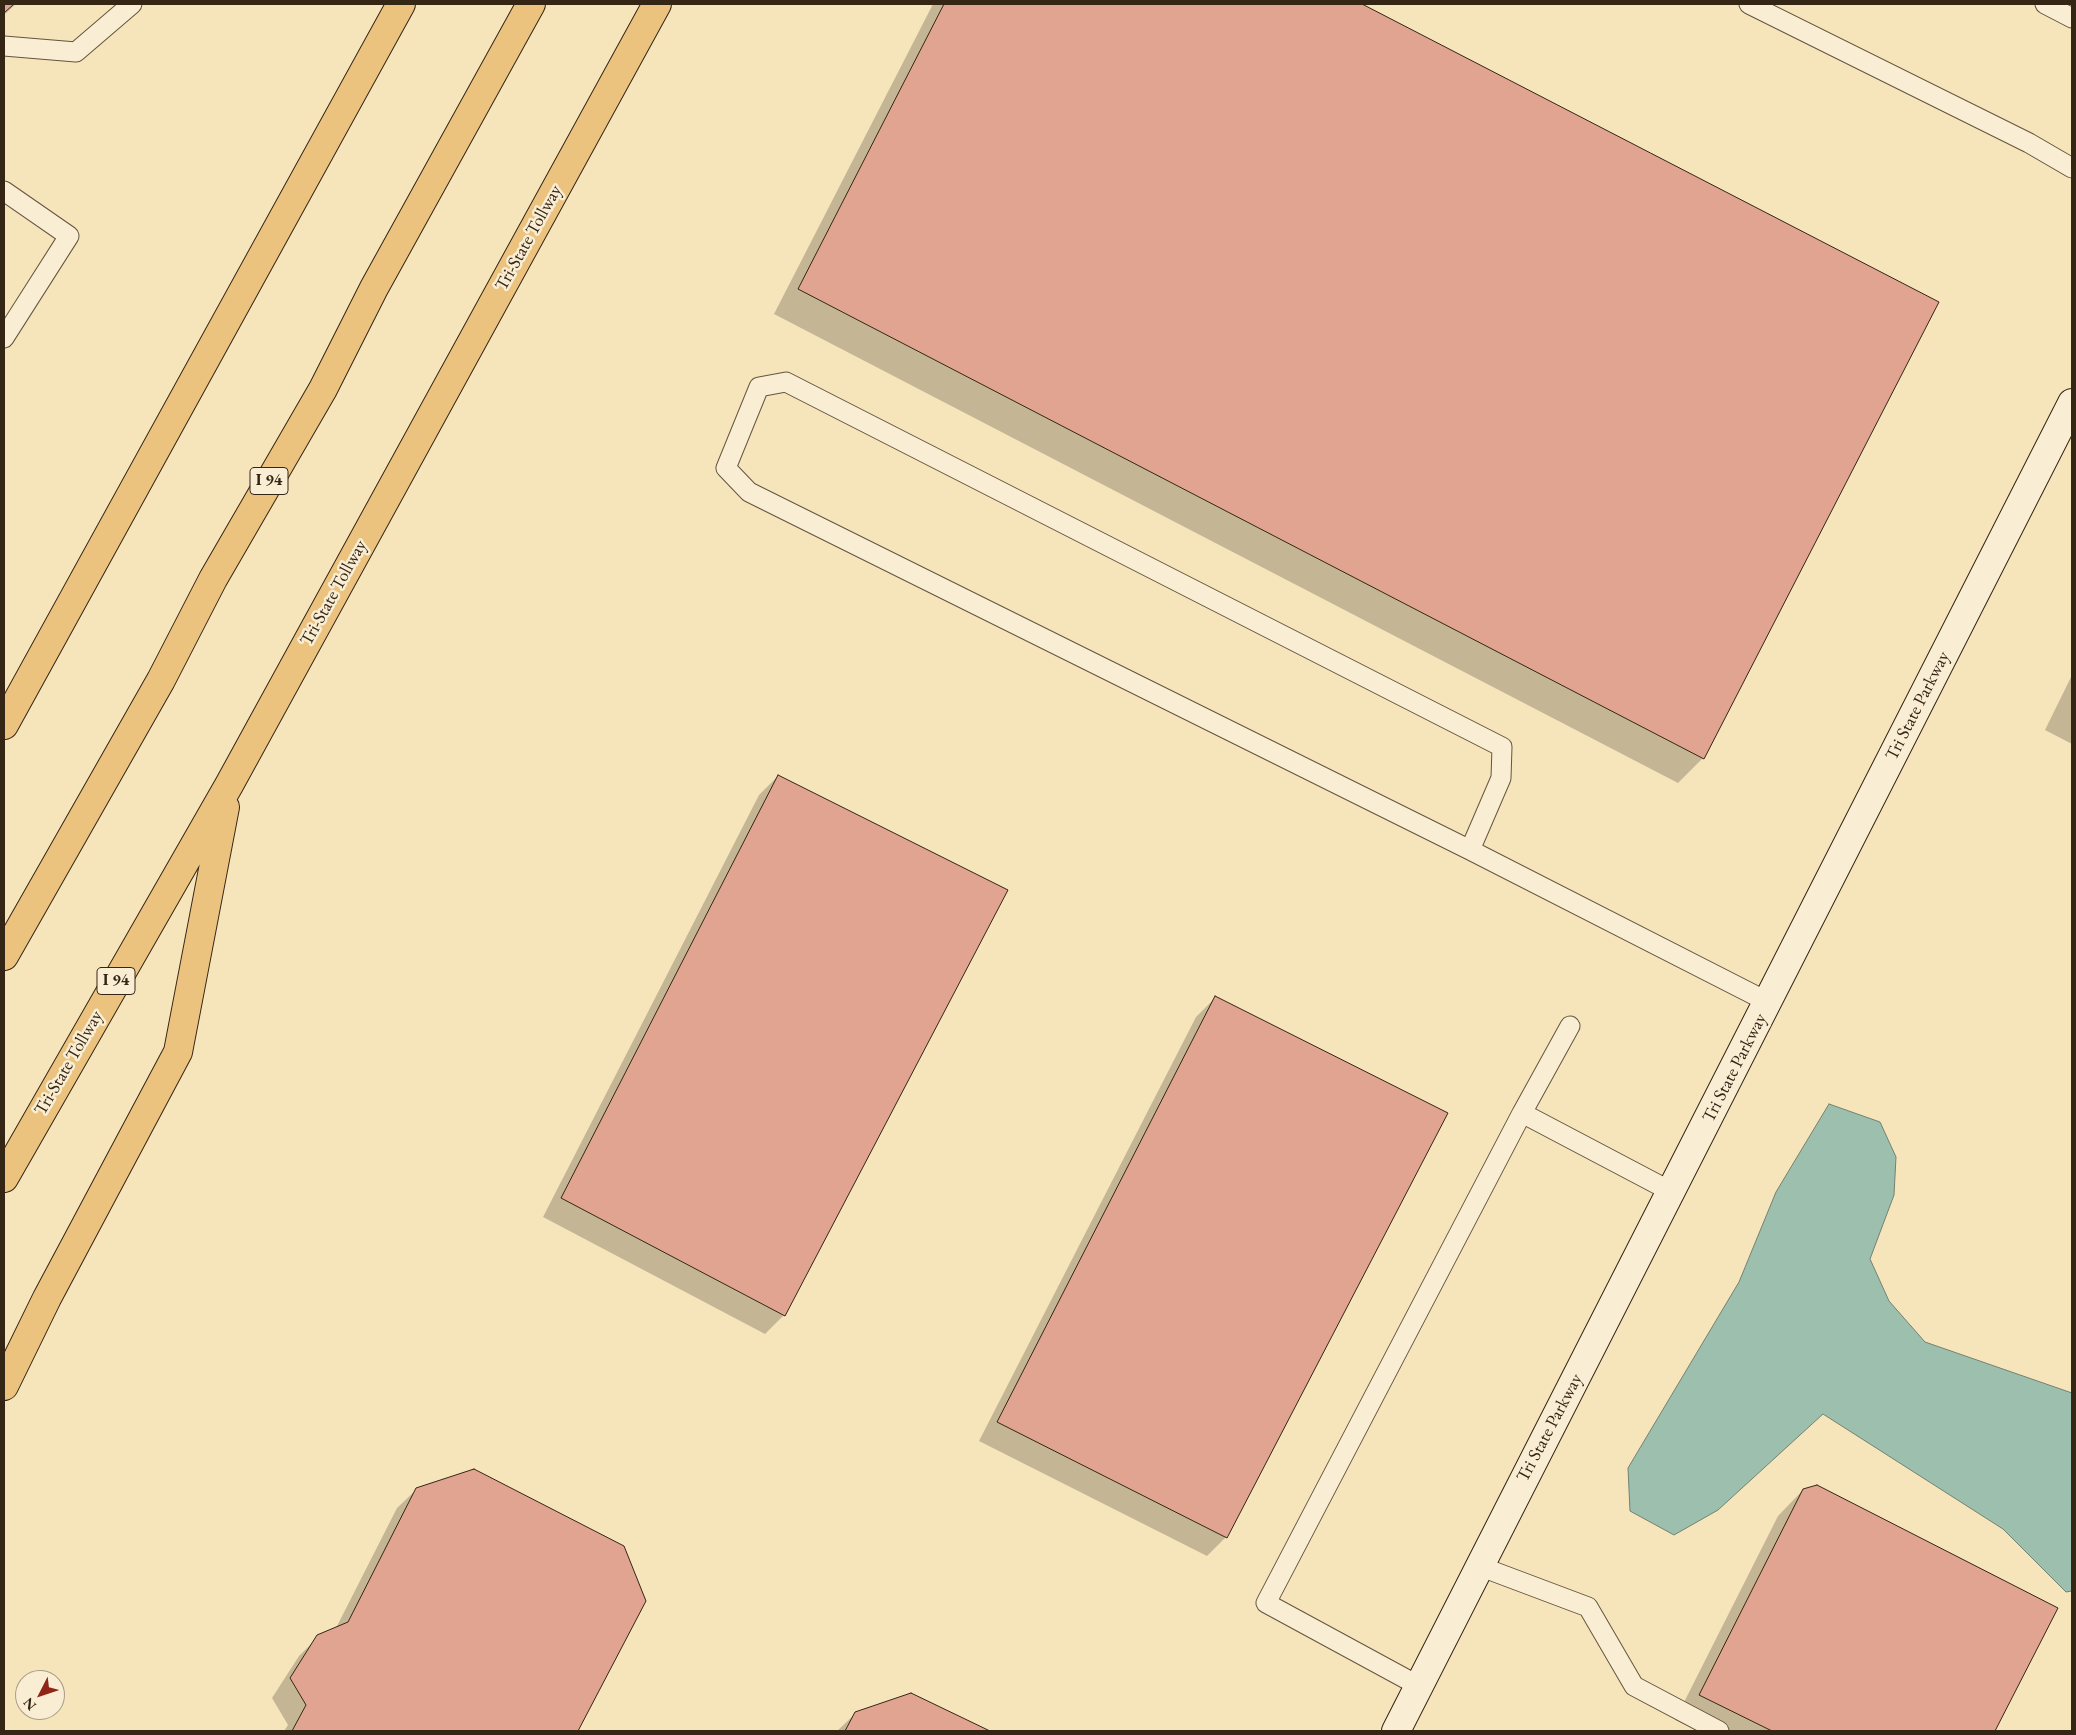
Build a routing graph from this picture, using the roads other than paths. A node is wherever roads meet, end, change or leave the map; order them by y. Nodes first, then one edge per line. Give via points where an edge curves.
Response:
1 (132, 4) edge
2 (401, 4) edge
3 (531, 4) edge
4 (657, 4) edge
5 (1749, 4) edge
6 (2045, 4) edge
7 (2072, 18) edge
8 (4, 46) edge
9 (2072, 168) edge
10 (4, 191) edge
11 (4, 338) edge
12 (2072, 403) edge
13 (4, 724) edge
14 (229, 785) junction
15 (1470, 850) junction
16 (4, 956) edge
17 (1768, 1002) junction
18 (1570, 1026) dead end
19 (1522, 1113) junction
20 (4, 1178) edge
21 (1672, 1192) junction
22 (4, 1386) edge
23 (1479, 1566) junction
24 (1419, 1686) junction
25 (1396, 1731) edge
26 (1718, 1731) edge

1 - 8 lane via 76,52
2 - 13 highway
3 - 16 highway, I 94 via 322,388 213,579 161,680
4 - 14 highway, Tri-State Tollway / I 94
5 - 9 lane via 2029,143
6 - 7 lane
10 - 11 lane via 69,236
12 - 17 street, Tri State Parkway
14 - 20 highway, Tri-State Tollway / I 94
14 - 22 highway via 178,1052 47,1298
15 - 15 lane via 749,492 726,468 759,387 786,382 1502,747 1501,778
15 - 17 lane
17 - 21 street, Tri State Parkway
18 - 19 lane
19 - 21 lane
19 - 24 lane via 1266,1603
21 - 23 street, Tri State Parkway
23 - 24 street, Tri State Parkway
23 - 26 lane via 1588,1608 1634,1686
24 - 25 street, Tri State Parkway

